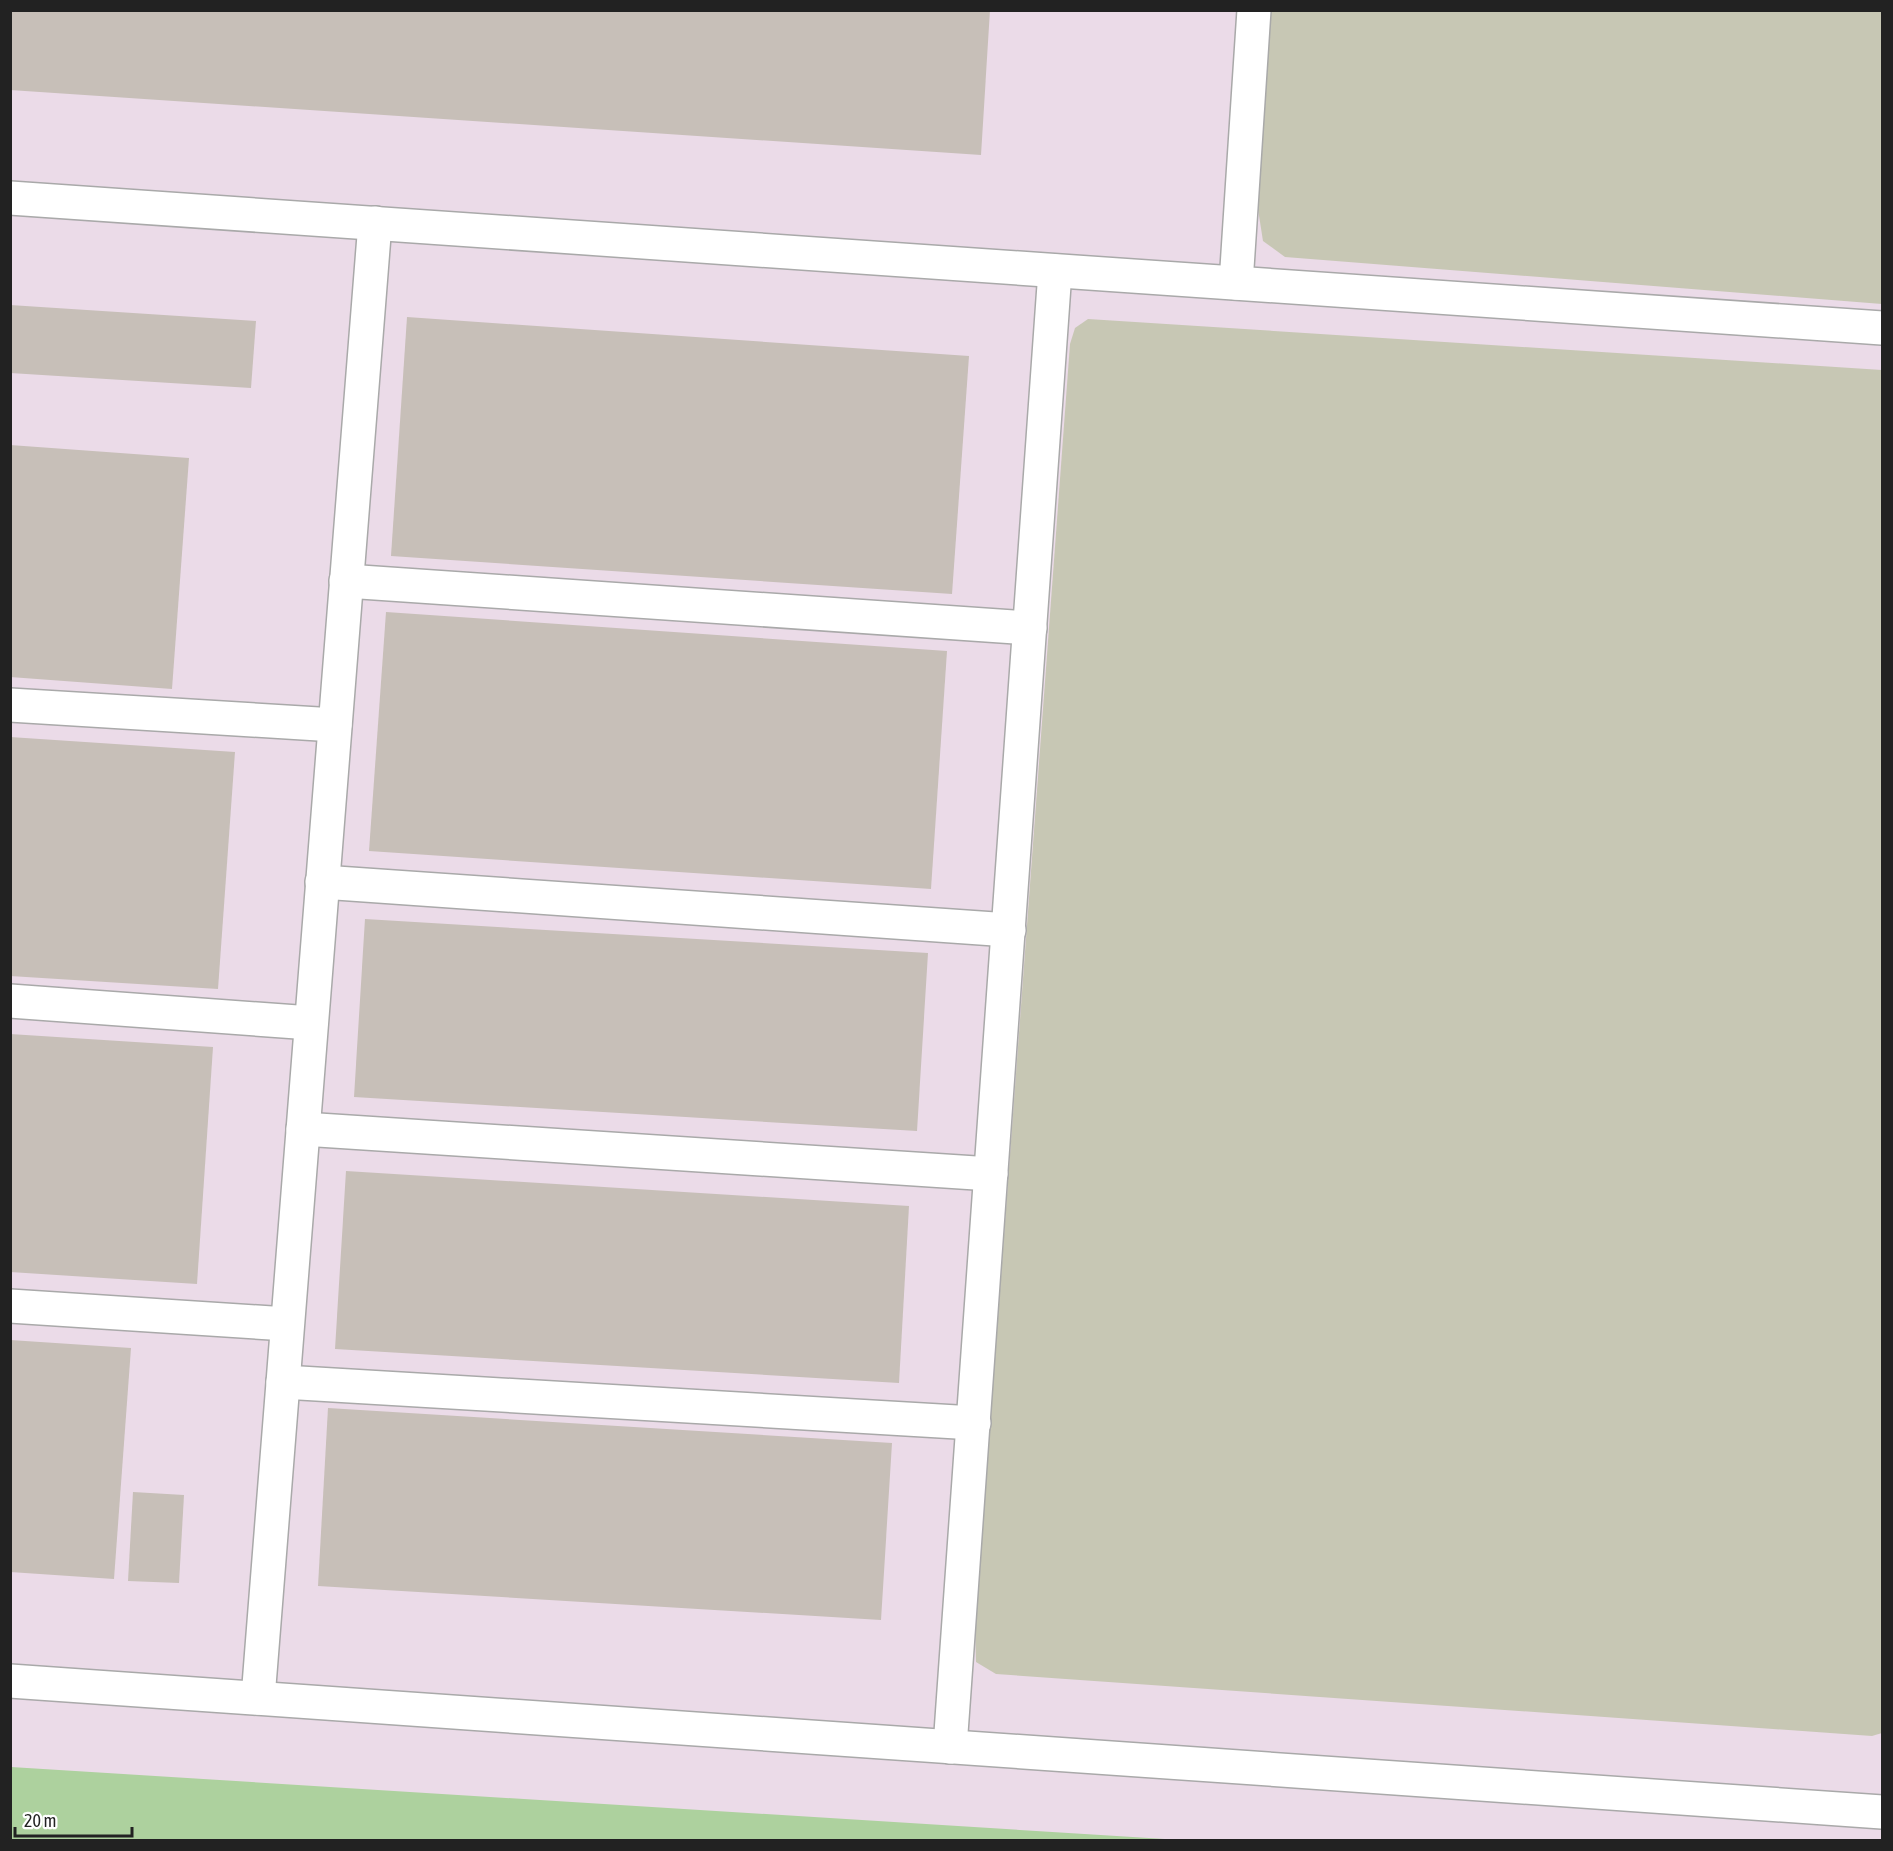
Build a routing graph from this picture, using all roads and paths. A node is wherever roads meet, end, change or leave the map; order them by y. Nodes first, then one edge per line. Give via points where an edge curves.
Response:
1 (1254, 10) edge
2 (10, 198) edge
3 (375, 223) junction
4 (1055, 271) junction
5 (1236, 283) junction
6 (1882, 328) edge
7 (346, 581) junction
8 (1030, 628) junction
9 (10, 705) edge
10 (335, 725) junction
11 (322, 882) junction
12 (1009, 930) junction
13 (10, 1002) edge
14 (311, 1023) junction
15 (303, 1129) junction
16 (991, 1174) junction
17 (10, 1306) edge
18 (287, 1324) junction
19 (283, 1383) junction
20 (974, 1422) junction
21 (10, 1681) edge
22 (258, 1698) junction
23 (950, 1747) junction
24 (1882, 1812) edge

1 - 5 lane
2 - 3 lane
3 - 4 lane
3 - 7 lane
4 - 5 lane
4 - 8 lane
5 - 6 lane
7 - 8 lane
7 - 10 lane
8 - 12 lane
9 - 10 lane
10 - 11 lane
11 - 12 lane
11 - 14 lane
12 - 16 lane
13 - 14 lane
14 - 15 lane
15 - 16 lane
15 - 18 lane
16 - 20 lane
17 - 18 lane
18 - 19 lane
19 - 20 lane
19 - 22 lane
20 - 23 lane
21 - 22 lane
22 - 23 lane
23 - 24 lane

